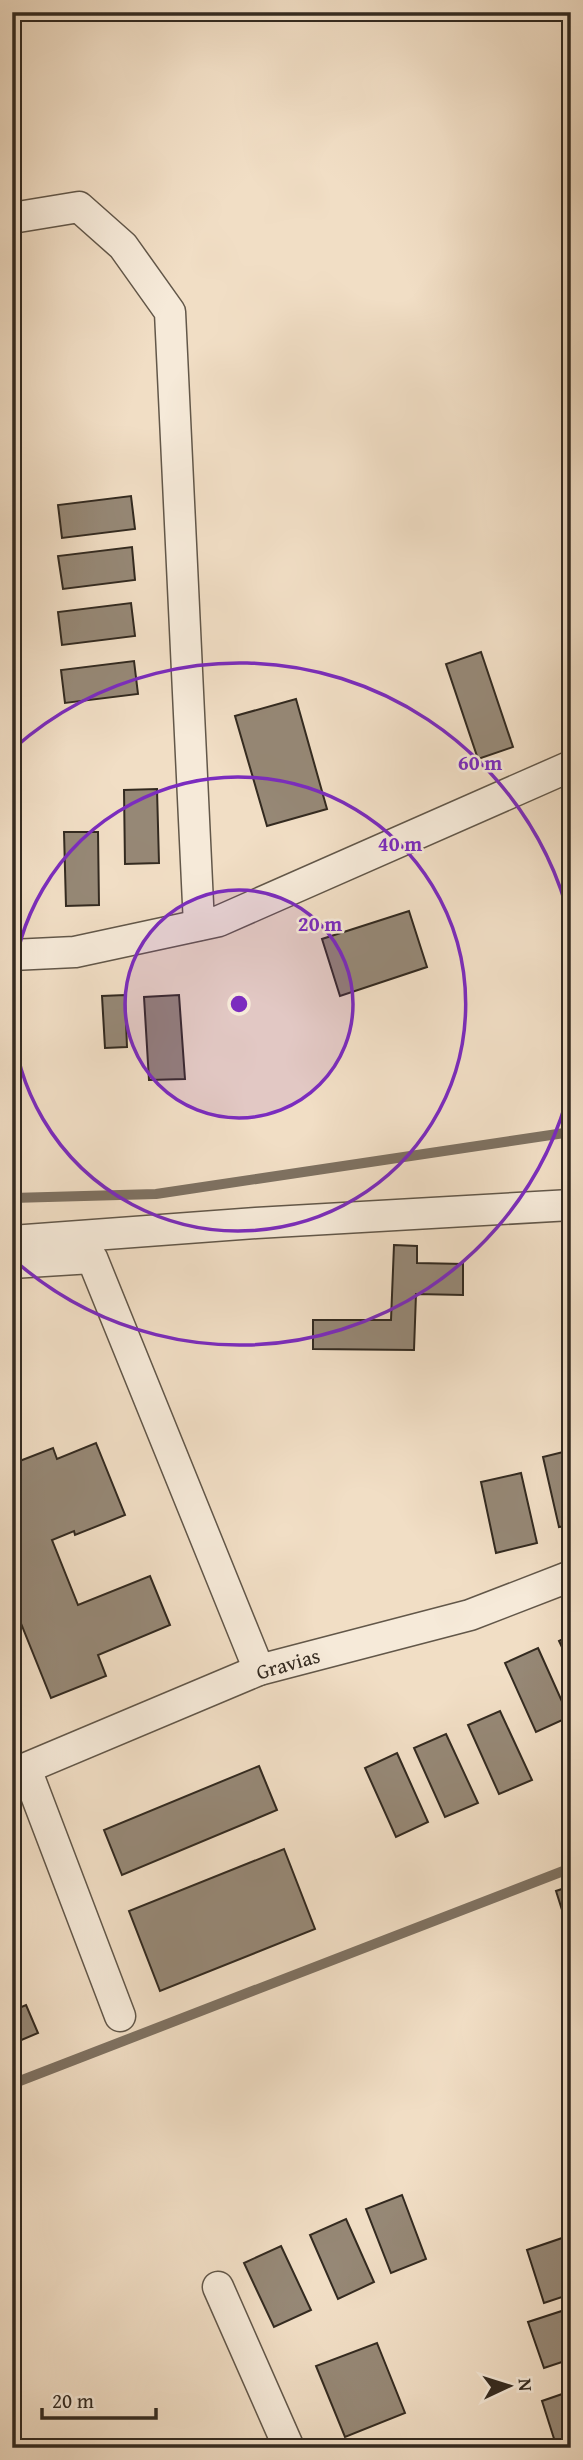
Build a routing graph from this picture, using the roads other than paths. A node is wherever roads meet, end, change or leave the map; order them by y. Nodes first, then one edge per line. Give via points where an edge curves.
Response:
1 (12, 218) edge
2 (571, 766) edge
3 (199, 925) junction
4 (12, 955) edge
5 (571, 1205) edge
6 (12, 1241) edge
7 (12, 1263) edge
8 (571, 1576) edge
9 (260, 1670) junction
10 (19, 1771) edge
11 (120, 2017) dead end
12 (218, 2287) dead end
13 (289, 2448) edge

1 - 3 street via 79,206 123,246 170,312
2 - 3 street via 219,921
3 - 4 street via 75,952
5 - 6 street
7 - 9 street via 92,1258
8 - 9 street, Gravias via 470,1615
9 - 10 street, Gravias
10 - 11 street
12 - 13 street

